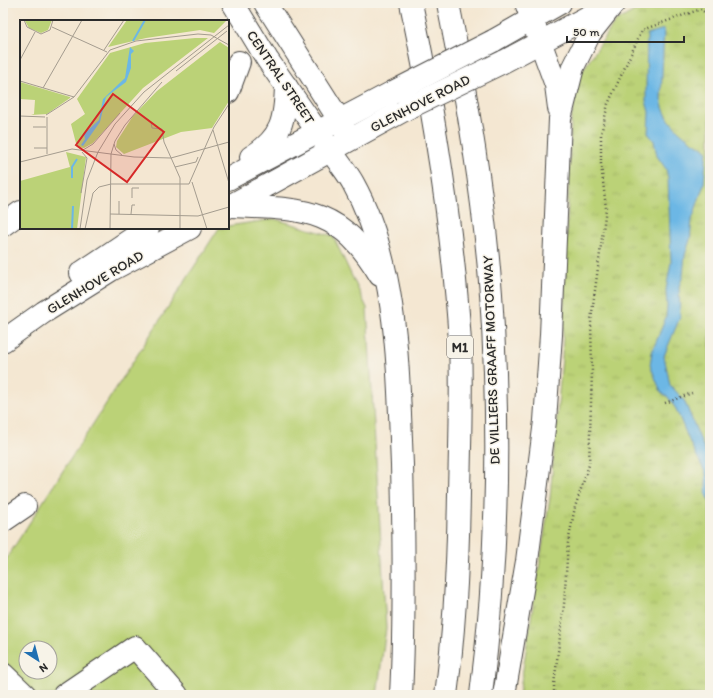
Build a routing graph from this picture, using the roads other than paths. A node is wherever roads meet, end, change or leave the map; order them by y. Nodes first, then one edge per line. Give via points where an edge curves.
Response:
1 (233, 3) edge
2 (265, 3) edge
3 (411, 3) edge
4 (448, 3) edge
5 (560, 3) edge
6 (614, 3) edge
7 (529, 11) edge
8 (540, 43) junction
9 (239, 62) dead end
10 (286, 86) junction
11 (229, 89) edge
12 (560, 119) junction
13 (318, 133) junction
14 (340, 137) junction
15 (229, 179) edge
16 (229, 206) edge
17 (20, 213) edge
18 (3, 225) edge
19 (147, 229) edge
20 (188, 229) edge
21 (389, 291) junction
22 (3, 328) edge
23 (3, 341) edge
24 (25, 506) dead end
25 (3, 521) edge
26 (3, 674) edge
27 (25, 695) edge
28 (64, 695) edge
29 (177, 695) edge
30 (402, 695) edge
31 (446, 695) edge
32 (481, 695) edge
33 (504, 695) edge

1 - 10 main road, CENTRAL STREET
2 - 14 main road, CENTRAL STREET
3 - 31 main road, M1 via 429,88 453,261 460,344 458,545
4 - 32 main road, DE VILLIERS GRAAFF MOTORWAY / M1 via 464,82 491,294 496,443 494,540 490,615
5 - 7 main road, GLENHOVE ROAD
6 - 8 main road, GLENHOVE ROAD
6 - 12 main road via 590,33 573,67
7 - 8 main road
7 - 14 main road, GLENHOVE ROAD, bridge via 493,41 391,93
8 - 12 main road via 556,85
8 - 14 main road, GLENHOVE ROAD, bridge via 406,109
9 - 11 main road
10 - 13 main road, CENTRAL STREET
10 - 15 main road via 286,105 272,141 238,167
12 - 33 main road via 545,421 527,560
13 - 14 main road, CENTRAL STREET
13 - 15 main road
14 - 16 main road, GLENHOVE ROAD
14 - 21 main road via 353,183 380,254
16 - 21 main road via 301,210 320,215 352,238 373,264
17 - 18 main road
19 - 22 main road, GLENHOVE ROAD
20 - 23 main road, GLENHOVE ROAD via 111,270
21 - 30 main road via 399,404 403,494
24 - 25 main road
26 - 27 main road
28 - 29 main road via 135,647

